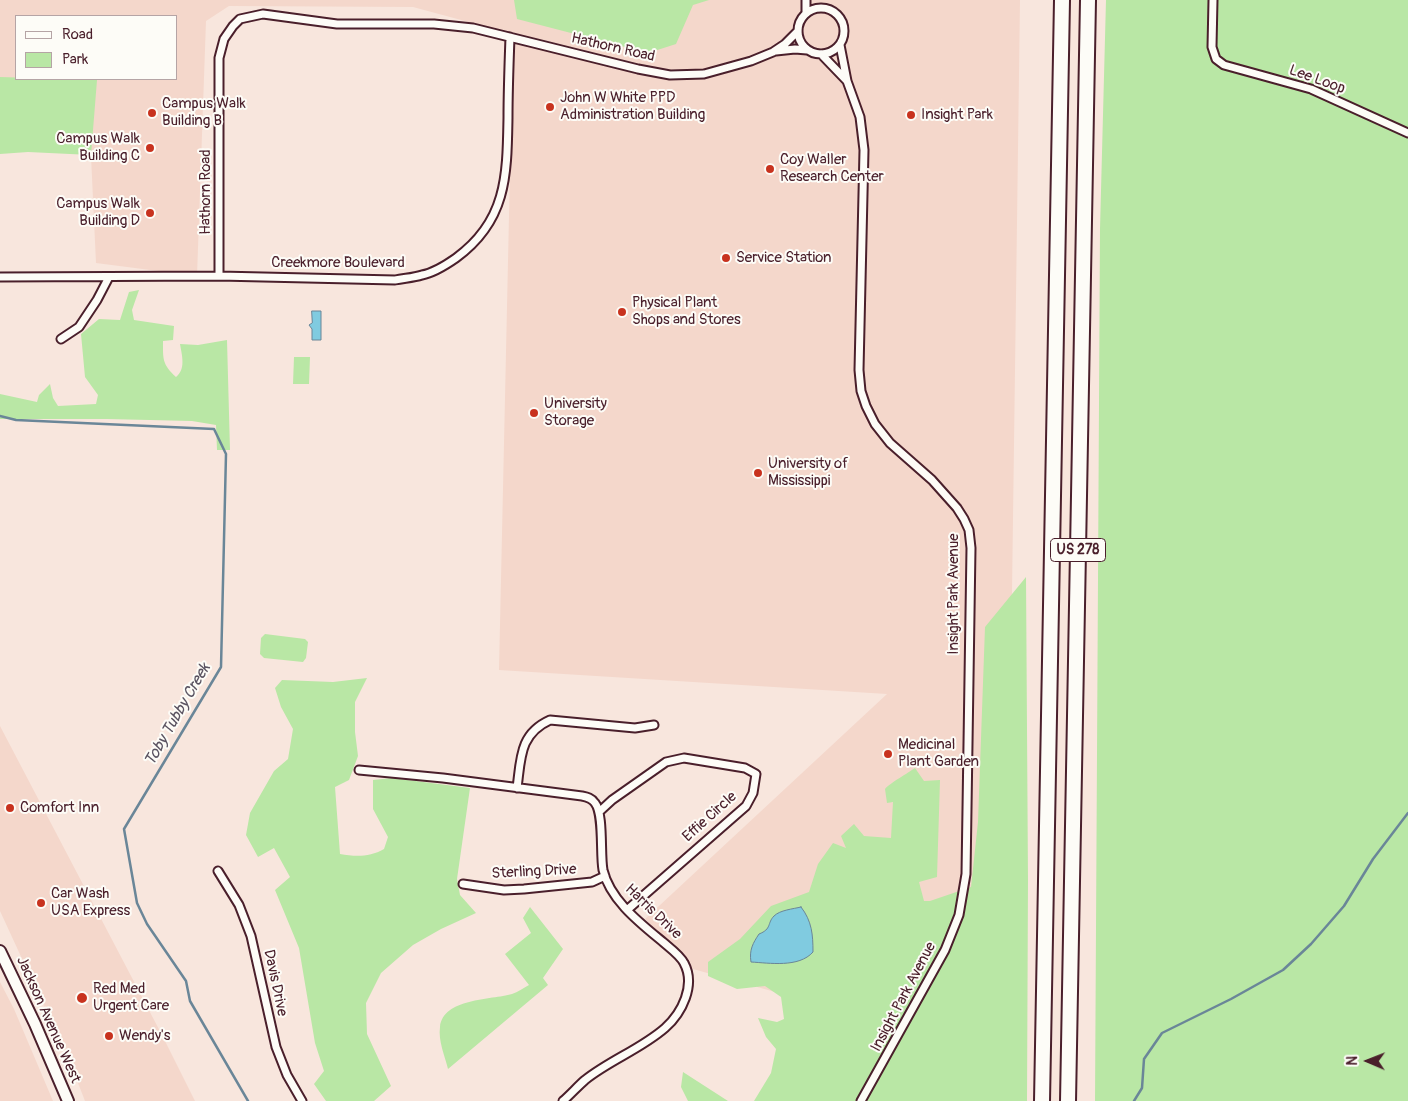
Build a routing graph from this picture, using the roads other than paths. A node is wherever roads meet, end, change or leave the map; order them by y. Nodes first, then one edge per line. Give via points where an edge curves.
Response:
1 (806, 0) edge
2 (821, 0) edge
3 (1062, 0) edge
4 (1088, 0) edge
5 (1213, 0) edge
6 (826, 8) junction
7 (806, 12) junction
8 (798, 31) junction
9 (510, 37) junction
10 (840, 45) junction
11 (807, 50) junction
12 (773, 52) junction
13 (821, 54) junction
14 (847, 81) junction
15 (1408, 133) edge
16 (219, 276) junction
17 (109, 277) junction
18 (0, 278) edge
19 (61, 339) dead end
20 (654, 725) dead end
21 (359, 770) dead end
22 (517, 788) junction
23 (599, 812) junction
24 (218, 871) dead end
25 (605, 876) junction
26 (463, 884) dead end
27 (627, 910) junction
28 (0, 951) edge
29 (68, 1101) edge
30 (302, 1101) edge
31 (564, 1101) edge
32 (861, 1101) edge
33 (1042, 1101) edge
34 (1068, 1101) edge

1 - 7 street, Hathorn Road
2 - 6 street
3 - 33 highway, US 278
4 - 34 highway, US 278
5 - 15 street, Lee Loop via 1212,47 1216,58 1224,65 1311,89
6 - 7 street
6 - 10 street via 838,13 844,25 844,39
7 - 8 street, Hathorn Road
8 - 11 street
8 - 12 street, Hathorn Road
9 - 12 street, Hathorn Road via 670,75 704,74
9 - 16 street, Creekmore Boulevard via 508,157 504,186 484,230 466,251 423,275 395,280
9 - 16 street, Hathorn Road via 473,28 434,24 337,24 263,14 240,19 224,39 219,58
10 - 13 street
10 - 14 street, Insight Park Avenue
11 - 12 street, Hathorn Road
11 - 13 street, Hathorn Road
13 - 14 street
14 - 32 street, Insight Park Avenue via 860,117 864,150 859,370 862,392 881,432 932,480 964,519 971,548 966,874 959,915 945,950
16 - 17 street
17 - 18 street
17 - 19 street via 79,327
20 - 22 street via 635,728 550,720 539,725 523,746
21 - 22 street
22 - 23 street via 589,798 596,803
23 - 25 street, Harris Drive
23 - 27 street, Effie Circle via 666,762 684,758 745,768 756,774 753,793 746,806
24 - 30 street, Davis Drive via 239,905 251,936 276,1048
25 - 26 street, Sterling Drive via 592,882 524,889 504,890
25 - 27 street, Harris Drive via 612,892
27 - 31 street, Harris Drive via 684,962 689,983 687,995 666,1027 585,1080
28 - 29 main road, Jackson Avenue West

